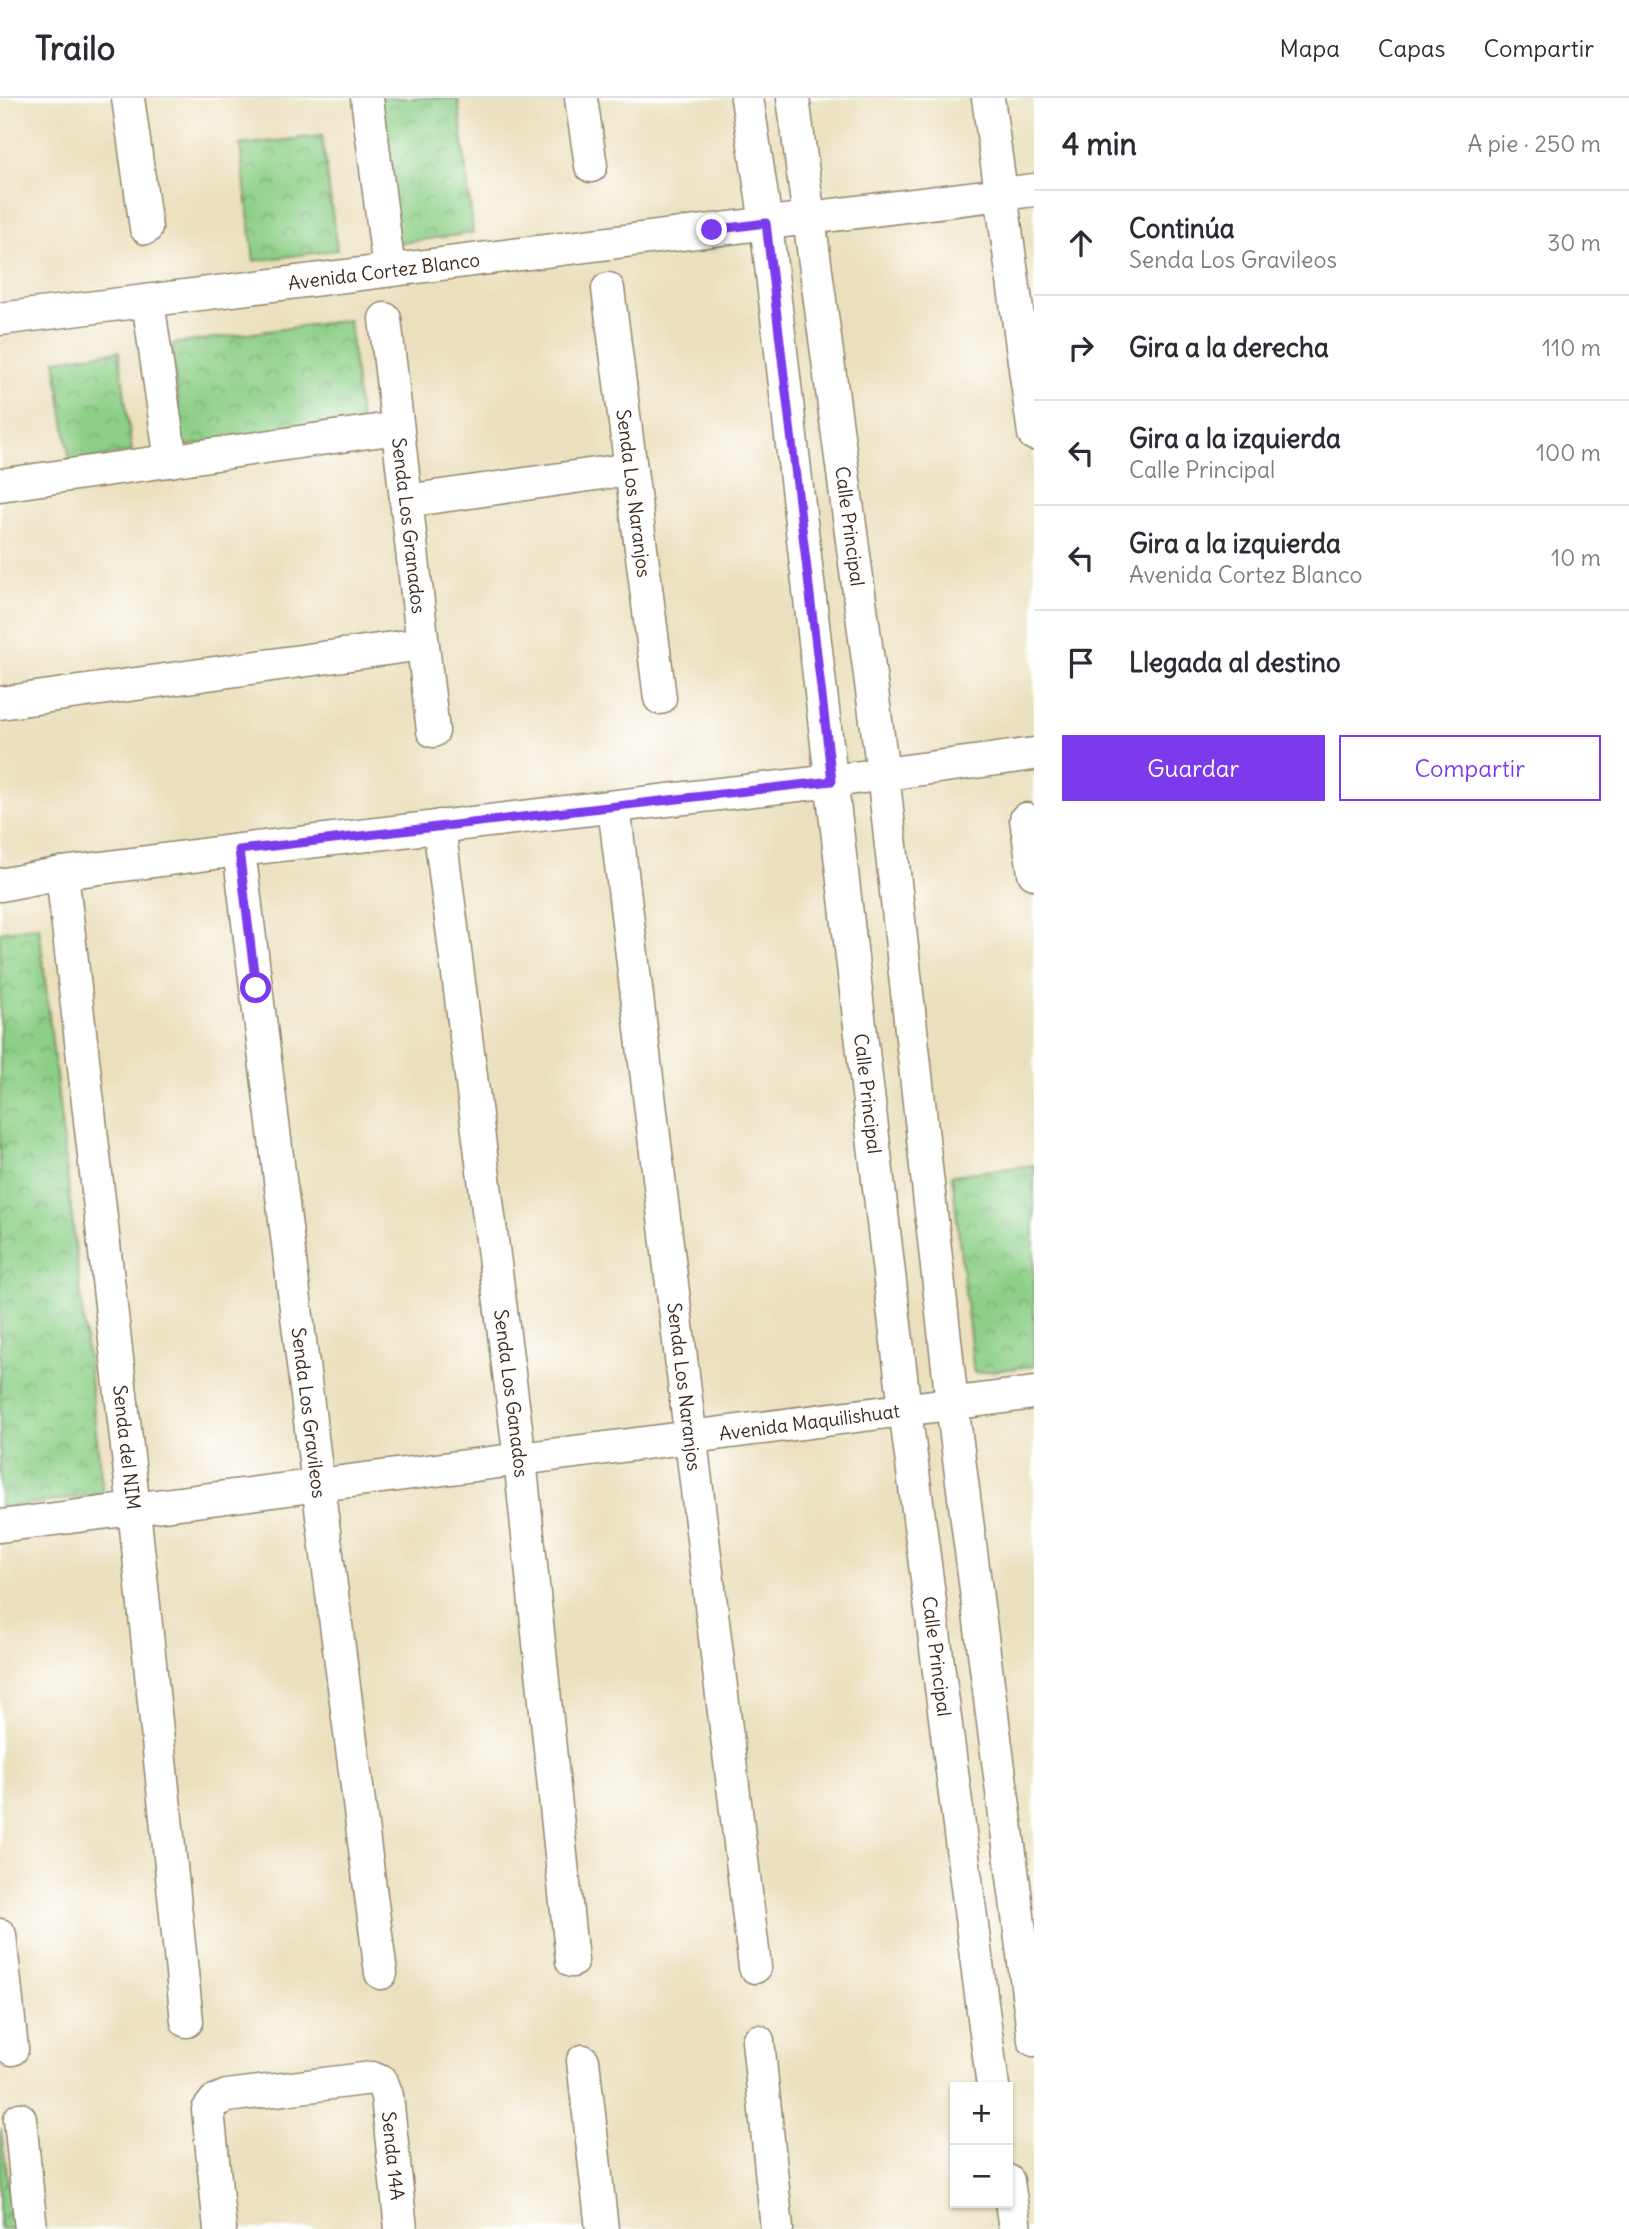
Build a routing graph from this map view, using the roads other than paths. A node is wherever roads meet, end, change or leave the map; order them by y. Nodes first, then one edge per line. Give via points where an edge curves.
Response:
1 (128, 98) edge
2 (367, 98) edge
3 (581, 98) edge
4 (747, 98) edge
5 (793, 98) edge
6 (988, 98) edge
7 (591, 166) dead end
8 (1034, 190) edge
9 (1001, 194) junction
10 (811, 219) junction
11 (766, 223) junction
12 (146, 228) dead end
13 (389, 271) junction
14 (608, 289) dead end
15 (148, 301) junction
16 (0, 319) edge
17 (385, 319) dead end
18 (397, 428) junction
19 (1034, 434) edge
20 (171, 461) junction
21 (631, 469) junction
22 (0, 485) edge
23 (406, 501) junction
24 (422, 644) junction
25 (660, 698) dead end
26 (0, 703) edge
27 (433, 731) dead end
28 (1034, 754) edge
29 (883, 773) junction
30 (832, 781) junction
31 (614, 807) junction
32 (1026, 818) dead end
33 (439, 826) junction
34 (239, 850) junction
35 (62, 873) junction
36 (1034, 873) edge
37 (2, 883) edge
38 (1034, 1393) edge
39 (952, 1404) junction
40 (905, 1410) junction
41 (691, 1437) junction
42 (520, 1459) junction
43 (318, 1485) junction
44 (134, 1509) junction
45 (0, 1525) edge
46 (0, 1935) edge
47 (572, 1961) dead end
48 (755, 1967) dead end
49 (381, 1973) dead end
50 (187, 2021) dead end
51 (985, 2032) junction
52 (1033, 2033) edge
53 (758, 2041) dead end
54 (12, 2049) dead end
55 (583, 2061) dead end
56 (992, 2082) edge
57 (20, 2119) dead end
58 (1012, 2208) edge
59 (31, 2229) edge
60 (220, 2229) edge
61 (401, 2229) edge
62 (602, 2229) edge
63 (777, 2229) edge
64 (1015, 2229) edge

1 - 12 street
2 - 13 street
3 - 7 street
4 - 11 street, Calle Principal
5 - 10 street, Calle Principal
6 - 9 street
8 - 9 street, Avenida Cortez Blanco
9 - 10 street, Avenida Cortez Blanco
9 - 19 street
10 - 11 street, Avenida Cortez Blanco
10 - 29 street, Calle Principal
11 - 13 street, Avenida Cortez Blanco
11 - 30 street, Calle Principal
13 - 15 street, Avenida Cortez Blanco
14 - 21 street, Senda Los Naranjos
15 - 16 street, Avenida Cortez Blanco
15 - 20 street
17 - 18 street, Senda Los Granados
18 - 20 street
18 - 23 street, Senda Los Granados
20 - 22 street
21 - 23 street
21 - 25 street, Senda Los Naranjos
23 - 24 street, Senda Los Granados
24 - 26 street
24 - 27 street, Senda Los Granados
28 - 29 street
29 - 30 street
29 - 39 street, Calle Principal
30 - 31 street
30 - 40 street, Calle Principal
31 - 33 street
31 - 41 street, Senda Los Naranjos
32 - 36 street
33 - 34 street
33 - 42 street, Senda Los Ganados
34 - 35 street
34 - 43 street, Senda Los Gravileos
35 - 37 street
35 - 44 street, Senda del NIM
38 - 39 street, Avenida Maquilishuat
39 - 40 street, Avenida Maquilishuat
39 - 52 street, Calle Principal
40 - 41 street, Avenida Maquilishuat
40 - 51 street, Calle Principal
41 - 42 street, Avenida Maquilishuat
41 - 48 street, Senda Los Naranjos
42 - 43 street, Avenida Maquilishuat
42 - 47 street, Senda Los Ganados
43 - 44 street, Avenida Maquilishuat
43 - 49 street, Senda Los Gravileos
44 - 45 street, Avenida Maquilishuat
44 - 50 street, Senda del NIM
46 - 54 street
51 - 52 street
51 - 56 street, Calle Principal
53 - 63 street
55 - 62 street
57 - 59 street
58 - 64 street
60 - 61 street, Senda 14A via 208,2110 215,2101 372,2078 382,2082 387,2096

